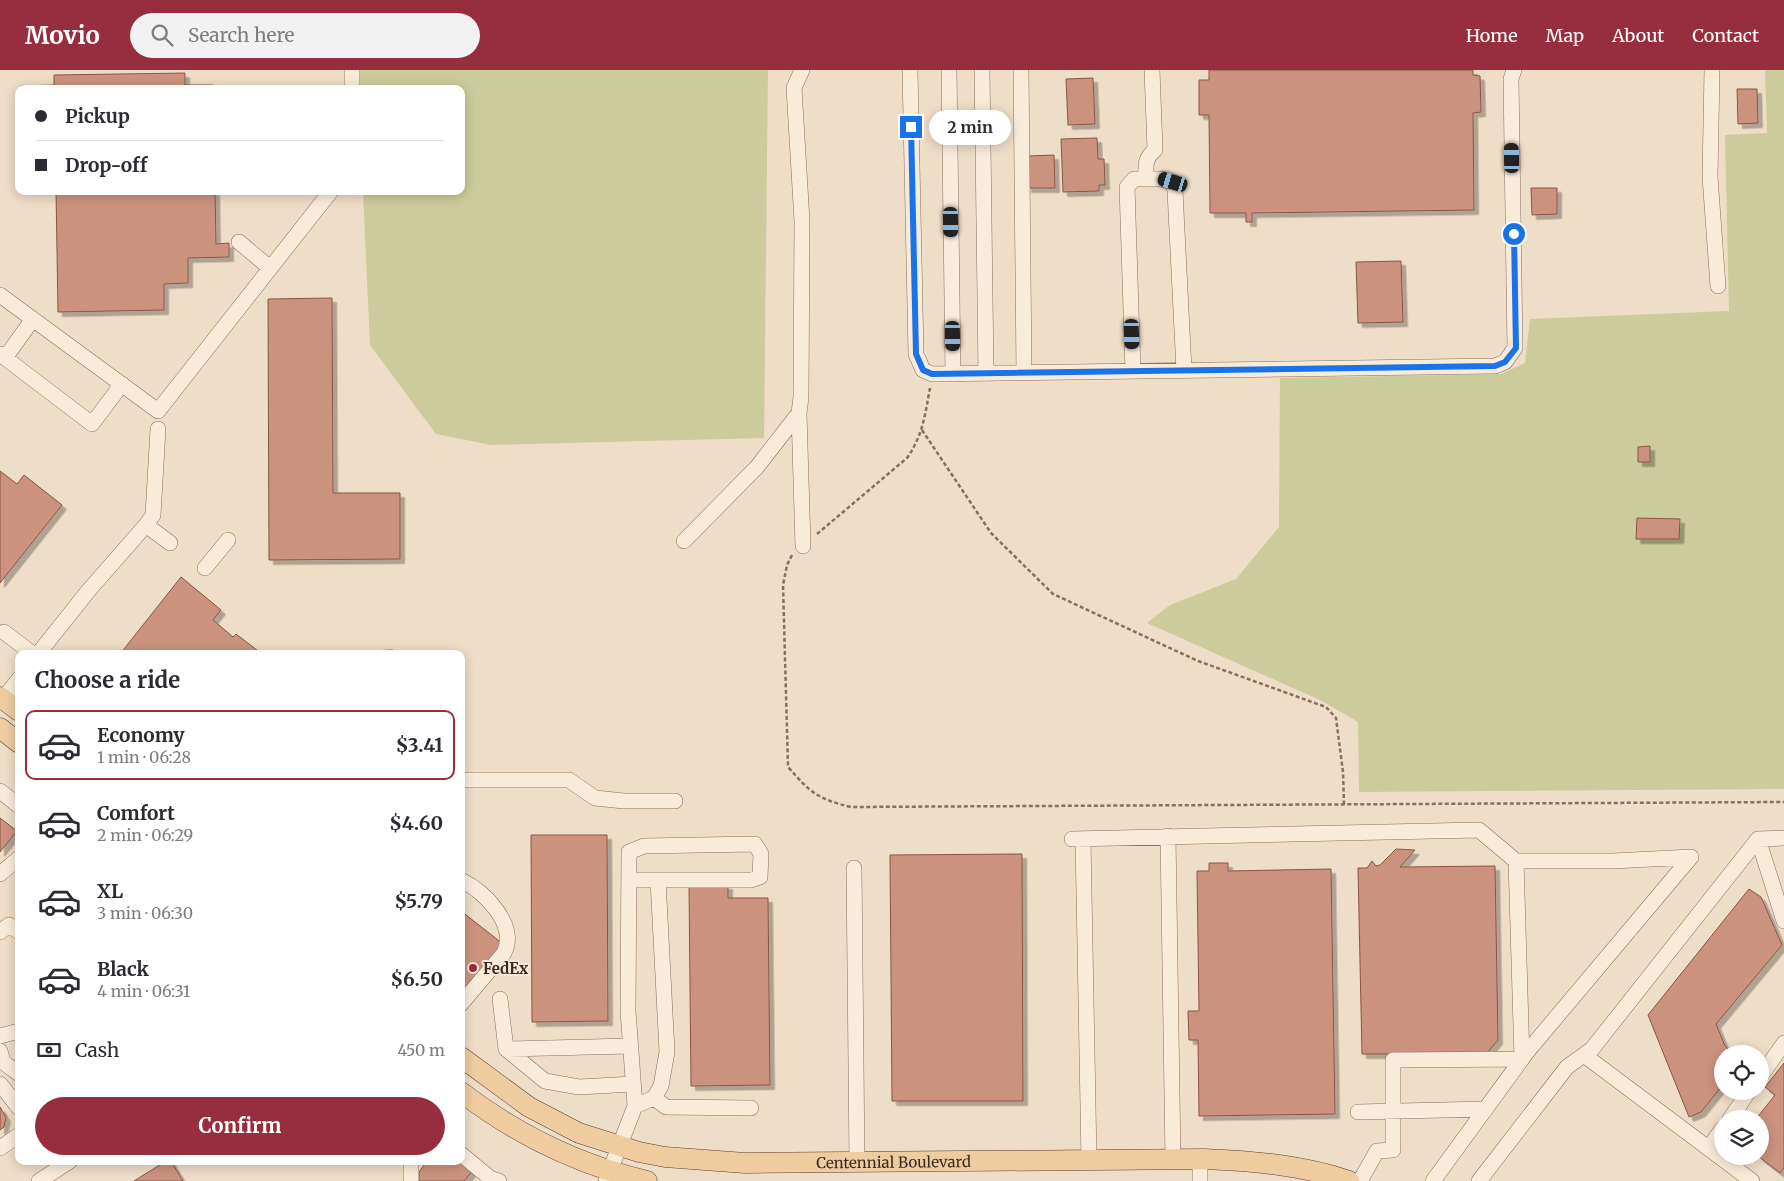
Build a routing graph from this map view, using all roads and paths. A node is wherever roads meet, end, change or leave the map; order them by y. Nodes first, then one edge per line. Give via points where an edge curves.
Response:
1 (352, 70) edge
2 (802, 70) edge
3 (910, 70) edge
4 (948, 70) edge
5 (982, 70) edge
6 (1021, 70) edge
7 (1152, 70) edge
8 (1514, 70) edge
9 (1712, 70) edge
10 (352, 85) edge
11 (1146, 179) junction
12 (328, 195) edge
13 (240, 242) dead end
14 (270, 268) junction
15 (1718, 286) dead end
16 (0, 295) edge
17 (33, 319) junction
18 (3, 356) edge
19 (1184, 370) junction
20 (1133, 371) junction
21 (986, 373) junction
22 (1024, 373) junction
23 (932, 374) junction
24 (954, 374) junction
25 (122, 384) junction
26 (799, 413) junction
27 (158, 429) dead end
28 (922, 429) junction
29 (146, 525) junction
30 (228, 540) dead end
31 (684, 541) dead end
32 (170, 543) dead end
33 (803, 546) junction
34 (205, 568) dead end
35 (4, 632) dead end
36 (28, 650) edge
37 (41, 650) edge
38 (15, 683) edge
39 (1, 698) edge
40 (15, 708) edge
41 (0, 728) edge
42 (15, 740) edge
43 (465, 780) edge
44 (0, 791) edge
45 (675, 801) dead end
46 (1784, 802) edge
47 (15, 803) edge
48 (1344, 805) junction
49 (1168, 836) junction
50 (1784, 838) edge
51 (1758, 839) junction
52 (15, 861) edge
53 (1516, 861) junction
54 (854, 868) dead end
55 (0, 874) edge
56 (629, 880) junction
57 (658, 880) junction
58 (465, 882) edge
59 (1784, 921) edge
60 (15, 929) edge
61 (0, 932) edge
62 (465, 999) edge
63 (500, 999) dead end
64 (15, 1032) edge
65 (0, 1036) edge
66 (1784, 1043) edge
67 (630, 1046) junction
68 (506, 1049) junction
69 (0, 1051) edge
70 (1584, 1054) junction
71 (1522, 1059) junction
72 (465, 1060) edge
73 (1769, 1064) edge
74 (15, 1071) edge
75 (0, 1084) edge
76 (633, 1084) junction
77 (465, 1097) edge
78 (654, 1098) junction
79 (15, 1103) edge
80 (635, 1106) junction
81 (751, 1108) dead end
82 (1486, 1109) junction
83 (1393, 1111) junction
84 (1358, 1112) dead end
85 (15, 1138) edge
86 (1714, 1141) edge
87 (619, 1146) junction
88 (0, 1148) edge
89 (1709, 1148) junction
90 (465, 1157) edge
91 (1173, 1159) junction
92 (1200, 1159) junction
93 (1089, 1160) junction
94 (856, 1162) junction
95 (62, 1165) edge
96 (411, 1165) edge
97 (608, 1175) edge
98 (493, 1180) edge
99 (39, 1181) edge
100 (411, 1181) edge
101 (647, 1181) edge
102 (1200, 1181) edge
103 (1349, 1181) edge
104 (1360, 1181) edge
105 (1433, 1181) edge
106 (1478, 1181) edge
107 (1752, 1181) edge

1 - 10 street
2 - 26 street via 794,88 802,220
3 - 23 street via 916,354 923,370
4 - 24 street
5 - 21 street
6 - 22 street
7 - 11 street via 1155,150 1148,155
8 - 19 street via 1511,79 1516,348 1505,362 1495,366
9 - 15 street via 1710,177
11 - 19 street via 1161,178 1173,182 1175,191
11 - 20 street via 1134,180 1127,186
12 - 14 street
13 - 14 street
14 - 25 street via 158,411
16 - 17 street
17 - 18 street
17 - 25 street
18 - 25 street via 92,424
19 - 20 street
20 - 22 street
21 - 22 street
21 - 24 street
23 - 24 street
23 - 28 path
26 - 31 street via 757,467
26 - 33 street
27 - 29 street via 153,515
28 - 33 path via 906,458
28 - 48 path via 991,533 1054,594 1198,660 1326,707 1336,718
29 - 32 street
29 - 37 street
30 - 34 street
33 - 48 path via 787,565 783,585 787,755 788,767 809,791 822,798 851,807
35 - 36 street
38 - 39 street
39 - 40 main road
41 - 42 main road
43 - 45 street via 569,780 595,798
44 - 47 street
46 - 48 path
49 - 53 street via 1479,830
49 - 91 street
49 - 93 street via 1078,839
50 - 51 street
51 - 59 street
51 - 70 street via 1592,1049
52 - 55 street
53 - 71 street
53 - 71 street via 1690,857
54 - 94 street
56 - 57 street
56 - 57 street via 629,852 644,846 755,844 761,854 760,878
56 - 67 street
57 - 78 street via 667,1052 661,1086
58 - 62 street via 490,901 508,929 509,944
60 - 61 street via 9,925
63 - 68 street
64 - 65 street
66 - 73 street
67 - 68 street
67 - 76 street
68 - 76 street via 545,1081 578,1087
69 - 74 street via 3,1062
70 - 89 street
70 - 106 street via 1567,1068
71 - 82 street
71 - 83 street via 1393,1060
72 - 87 main road, Centennial Boulevard via 529,1107 579,1132
75 - 79 street
76 - 80 street
77 - 97 main road via 522,1133
78 - 80 street
78 - 81 street via 666,1107
80 - 87 street
82 - 83 street
82 - 105 street
83 - 84 street
83 - 104 street via 1393,1150 1377,1151
85 - 88 street
86 - 89 street
87 - 94 main road, Centennial Boulevard via 642,1153 702,1161
87 - 97 street
89 - 107 street
90 - 98 street
91 - 92 main road, Centennial Boulevard
91 - 93 main road, Centennial Boulevard
92 - 102 street
92 - 103 main road, Centennial Boulevard via 1256,1161 1302,1168
93 - 94 main road, Centennial Boulevard
95 - 99 street
96 - 100 street
97 - 101 main road

